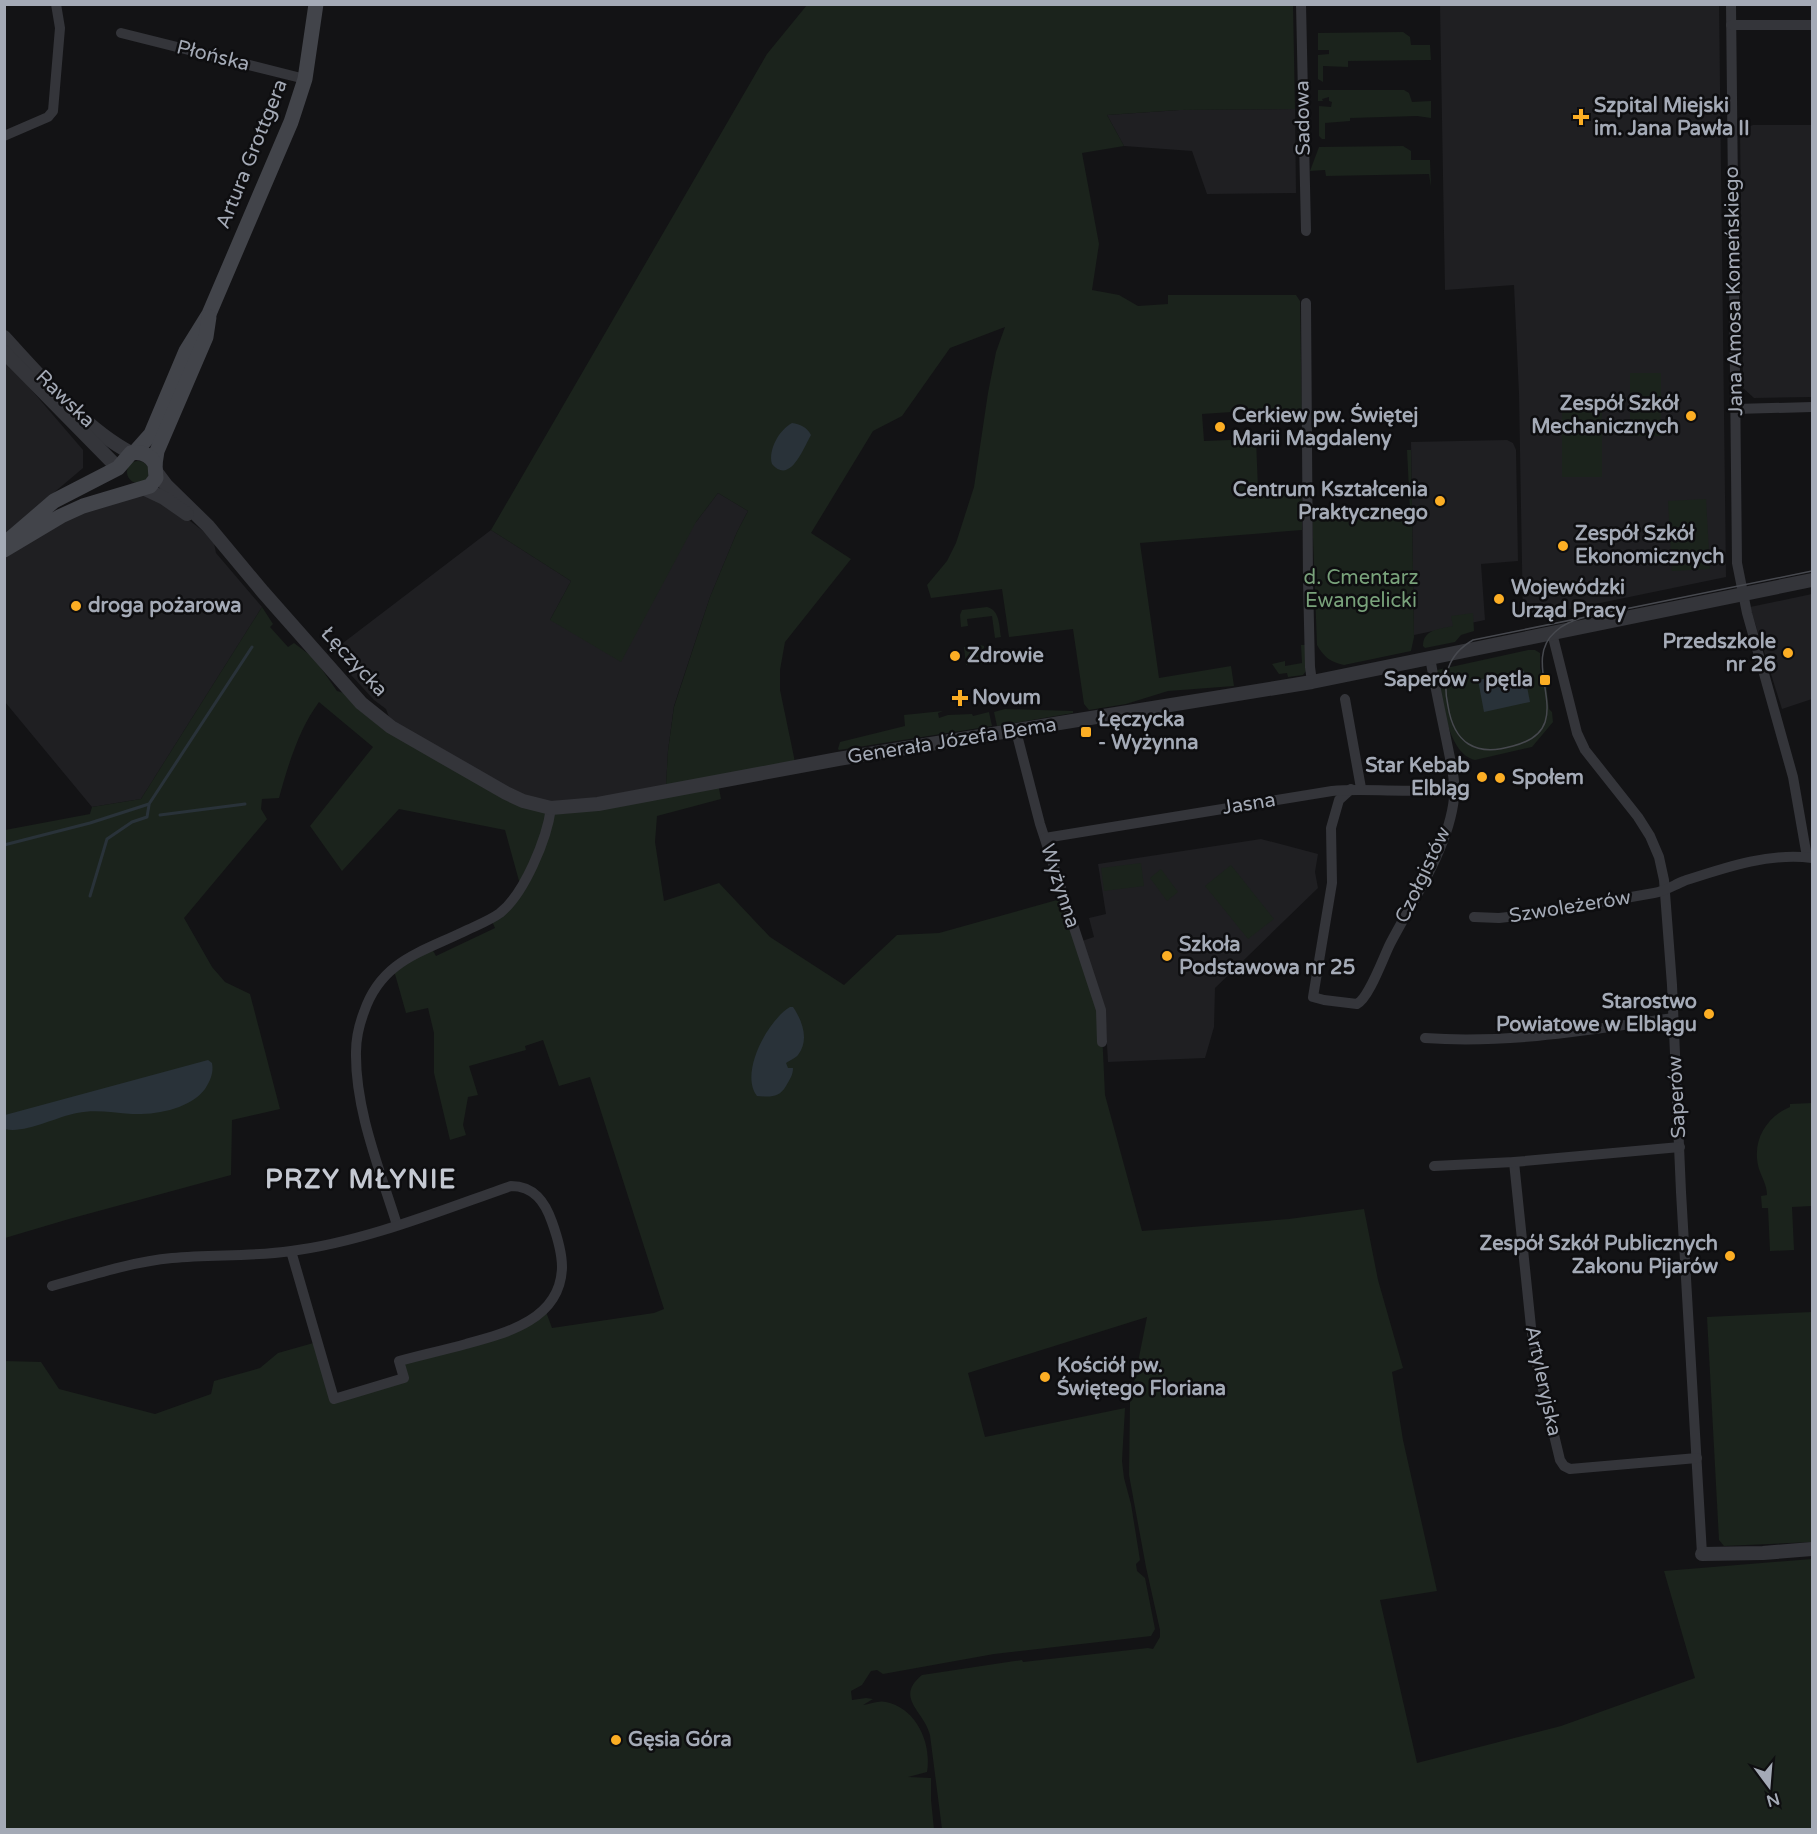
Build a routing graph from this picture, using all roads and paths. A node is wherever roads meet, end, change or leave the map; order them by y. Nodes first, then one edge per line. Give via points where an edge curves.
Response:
1 (56, 4) edge
2 (316, 4) edge
3 (1301, 4) edge
4 (1731, 4) edge
5 (1731, 25) junction
6 (1812, 25) edge
7 (121, 33) dead end
8 (305, 79) junction
9 (4, 136) edge
10 (1306, 231) dead end
11 (1306, 303) dead end
12 (209, 314) junction
13 (4, 337) edge
14 (4, 352) edge
15 (1812, 407) edge
16 (1736, 409) junction
17 (133, 453) junction
18 (118, 468) junction
19 (156, 468) junction
20 (141, 490) junction
21 (219, 540) junction
22 (4, 544) edge
23 (4, 550) edge
24 (1812, 580) edge
25 (1742, 594) junction
26 (1552, 633) junction
27 (1430, 657) junction
28 (1312, 682) junction
29 (1345, 699) dead end
30 (1016, 730) junction
31 (1454, 785) junction
32 (1356, 789) junction
33 (551, 808) junction
34 (1045, 838) junction
35 (1810, 858) edge
36 (1666, 891) junction
37 (1474, 917) dead end
38 (1672, 1018) junction
39 (1425, 1038) dead end
40 (1102, 1042) dead end
41 (1680, 1147) junction
42 (1514, 1162) junction
43 (1434, 1166) dead end
44 (397, 1225) junction
45 (291, 1251) junction
46 (52, 1286) dead end
47 (1697, 1458) junction
48 (1812, 1549) edge
49 (1702, 1554) joint

1 - 9 street via 60,28 53,111 48,117
2 - 8 main road, Artura Grottgera
3 - 10 street, Sadowa
4 - 5 street, Jana Amosa Komeńskiego
5 - 6 street
5 - 16 street, Jana Amosa Komeńskiego
7 - 8 street, Płońska
8 - 12 main road, Artura Grottgera via 291,122
11 - 28 street
12 - 17 main road, Artura Grottgera via 186,351 151,434
12 - 19 main road, Artura Grottgera via 206,337 157,451
13 - 17 street, Rawska via 94,427
14 - 18 street, Rawska
15 - 16 street
16 - 25 street, Jana Amosa Komeńskiego via 1735,501
17 - 18 main road
17 - 19 main road via 147,455
18 - 20 main road via 125,484
18 - 22 main road via 54,501
19 - 20 main road via 153,483
19 - 21 street, Łęczycka via 166,485
20 - 21 street, Łęczycka via 172,503
20 - 23 main road via 83,506
21 - 33 street, Łęczycka via 338,679 374,715 506,793
24 - 25 street, Generała Józefa Bema
25 - 26 street, Generała Józefa Bema
25 - 35 street, Jana Amosa Komeńskiego via 1793,777
26 - 27 street, Generała Józefa Bema
26 - 36 street, Saperów via 1577,733 1585,750 1650,836
27 - 28 street, Generała Józefa Bema
27 - 31 street, Czołgistów
28 - 30 street, Generała Józefa Bema
29 - 32 street
30 - 33 street, Generała Józefa Bema via 598,804
30 - 34 street, Wyżynna
31 - 32 street, Jasna via 1435,790
31 - 32 street, Czołgistów via 1442,843 1365,997 1357,1004 1313,997 1332,883 1331,828 1339,800
32 - 34 street, Jasna
33 - 44 street via 528,875 507,906 491,919 399,962 377,983 364,1009 356,1042 357,1080
34 - 40 street, Wyżynna via 1101,1010
35 - 36 street, Szwoleżerów via 1744,864 1682,882
36 - 37 street, Szwoleżerów via 1534,914
36 - 38 street, Saperów
38 - 39 street via 1519,1038
38 - 41 street, Saperów
41 - 42 street
41 - 47 street, Saperów
42 - 43 street
42 - 47 street, Artyleryjska via 1531,1328 1560,1460 1570,1469
44 - 45 street
44 - 45 street via 511,1186 525,1188 545,1205 556,1236 562,1265 554,1296 545,1309 525,1324 485,1339 399,1361 404,1378 334,1399
45 - 46 street via 144,1262
47 - 49 street, Saperów
48 - 49 street

